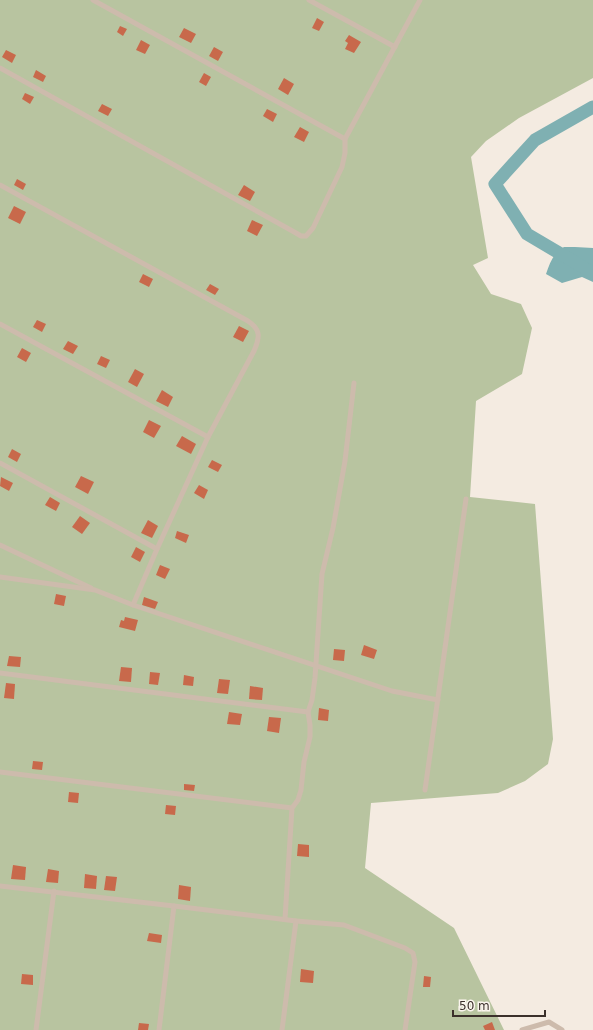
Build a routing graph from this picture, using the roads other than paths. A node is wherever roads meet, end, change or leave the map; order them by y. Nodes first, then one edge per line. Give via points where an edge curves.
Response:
1 (93, 0) edge
2 (309, 0) edge
3 (420, 0) edge
4 (394, 47) junction
5 (0, 68) edge
6 (345, 139) junction
7 (0, 185) edge
8 (0, 324) edge
9 (354, 383) dead end
10 (208, 437) junction
11 (0, 463) edge
12 (466, 499) dead end
13 (0, 545) edge
14 (156, 549) junction
15 (0, 576) edge
16 (95, 590) junction
17 (133, 604) junction
18 (316, 666) junction
19 (0, 673) edge
20 (438, 700) junction
21 (308, 712) junction
22 (0, 772) edge
23 (425, 790) dead end
24 (292, 808) junction
25 (0, 886) edge
26 (54, 891) junction
27 (174, 906) junction
28 (285, 920) junction
29 (296, 921) junction
30 (36, 1030) edge
31 (159, 1030) edge
32 (282, 1030) edge
33 (405, 1030) edge
34 (522, 1030) edge
35 (562, 1030) edge

1 - 6 lane
2 - 4 lane
3 - 4 lane
4 - 6 lane
5 - 6 lane via 301,236 306,236 313,228 342,167
7 - 10 lane via 254,325 259,333 254,351
8 - 10 lane
9 - 18 lane via 345,461 322,574
10 - 14 lane
11 - 14 lane
12 - 20 lane
13 - 16 lane
14 - 17 lane
15 - 16 lane
16 - 17 lane
17 - 18 lane
18 - 20 lane via 392,692
18 - 21 lane
19 - 21 lane
20 - 23 lane
21 - 24 lane via 310,737 301,790
22 - 24 lane
24 - 28 lane
25 - 26 lane
26 - 27 lane
26 - 30 lane
27 - 28 lane
27 - 31 lane
28 - 29 lane
29 - 32 lane
29 - 33 lane via 344,925 413,953 416,962
34 - 35 lane via 549,1022

